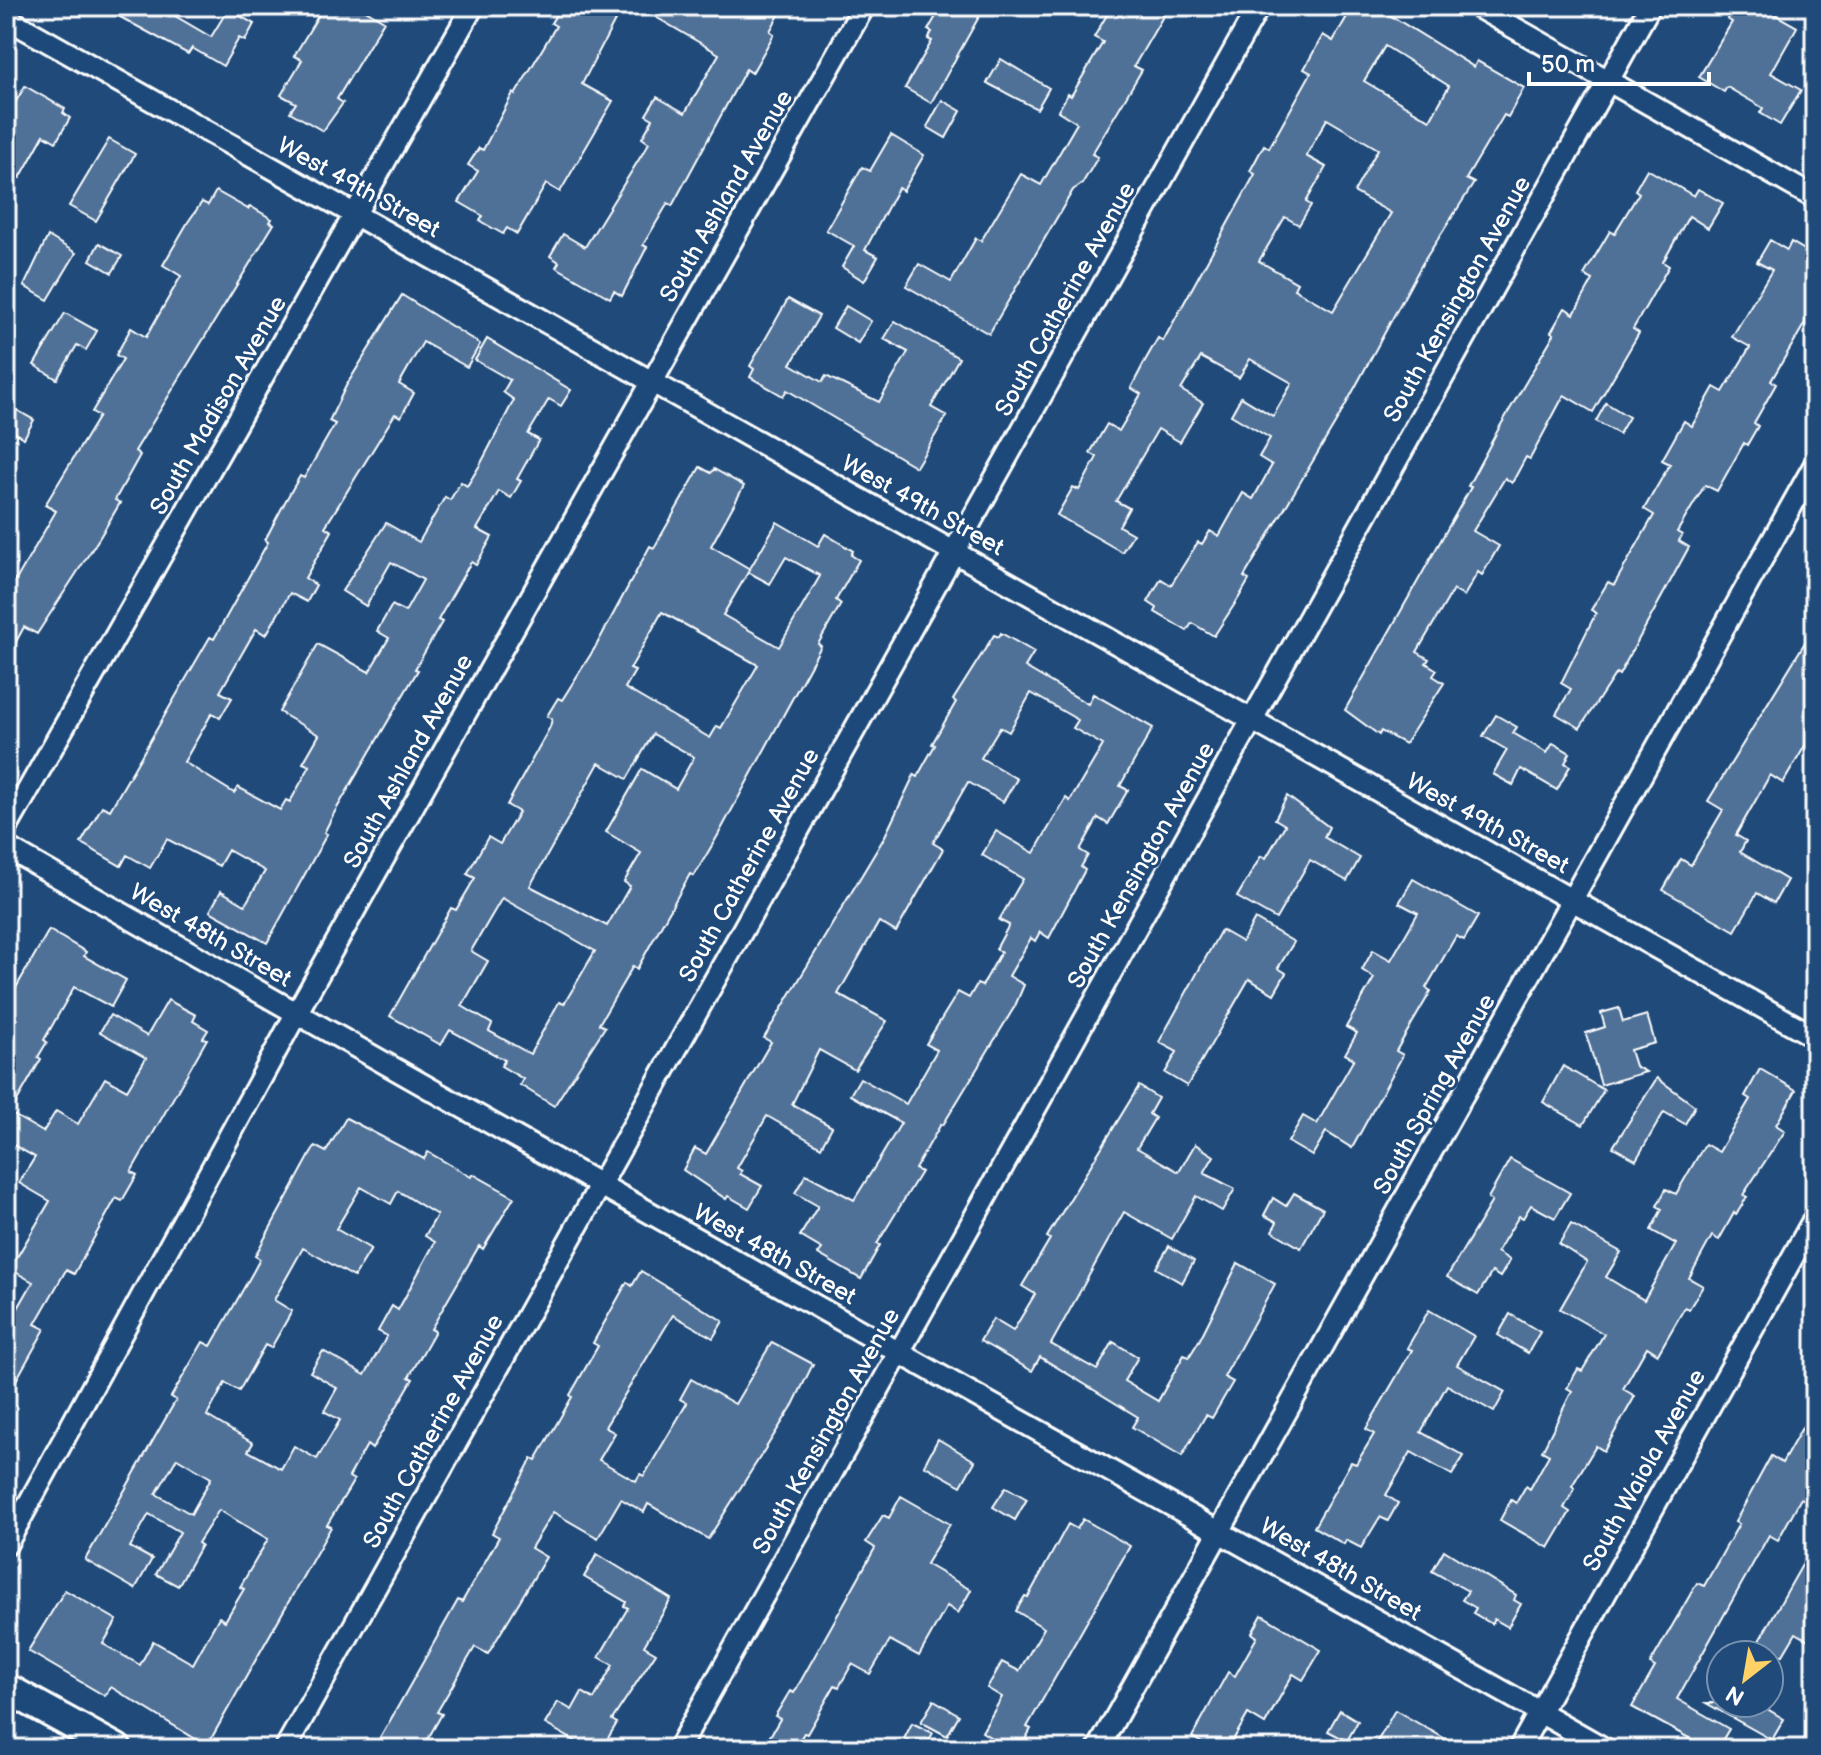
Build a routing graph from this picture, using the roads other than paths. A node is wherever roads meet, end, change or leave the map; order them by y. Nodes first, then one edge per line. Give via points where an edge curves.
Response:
1 (473, 6) edge
2 (864, 6) edge
3 (1259, 6) edge
4 (1476, 6) edge
5 (1650, 6) edge
6 (6, 18) edge
7 (1608, 80) junction
8 (1815, 198) edge
9 (356, 216) junction
10 (650, 381) junction
11 (1815, 464) edge
12 (954, 552) junction
13 (1252, 720) junction
14 (6, 829) edge
15 (6, 847) edge
16 (1572, 900) junction
17 (296, 1014) junction
18 (1815, 1037) edge
19 (599, 1187) junction
20 (1815, 1217) edge
21 (899, 1352) junction
22 (1219, 1530) junction
23 (6, 1545) edge
24 (6, 1688) edge
25 (1539, 1712) junction
26 (117, 1749) edge
27 (285, 1749) edge
28 (678, 1749) edge
29 (1098, 1749) edge
30 (1519, 1749) edge
31 (1605, 1749) edge

1 - 9 street, South Madison Avenue
2 - 10 street, South Ashland Avenue
3 - 12 street, South Catherine Avenue
4 - 7 street
5 - 7 street, South Kensington Avenue
6 - 9 street, West 49th Street
7 - 8 street
7 - 13 street, South Kensington Avenue
9 - 10 street, West 49th Street
9 - 14 street, South Madison Avenue
10 - 12 street, West 49th Street
10 - 17 street, South Ashland Avenue
11 - 16 street, South Spring Avenue
12 - 13 street, West 49th Street
12 - 19 street, South Catherine Avenue
13 - 16 street, West 49th Street
13 - 21 street, South Kensington Avenue
15 - 17 street, West 48th Street
16 - 18 street, West 49th Street
16 - 22 street, South Spring Avenue
17 - 19 street, West 48th Street
17 - 23 street, South Ashland Avenue
19 - 21 street, West 48th Street
19 - 27 street, South Catherine Avenue
20 - 25 street, South Waiola Avenue
21 - 22 street, West 48th Street
21 - 28 street, South Kensington Avenue
22 - 25 street, West 48th Street
22 - 29 street, South Spring Avenue
24 - 26 main road
25 - 30 street, South Waiola Avenue
25 - 31 street, West 48th Street

